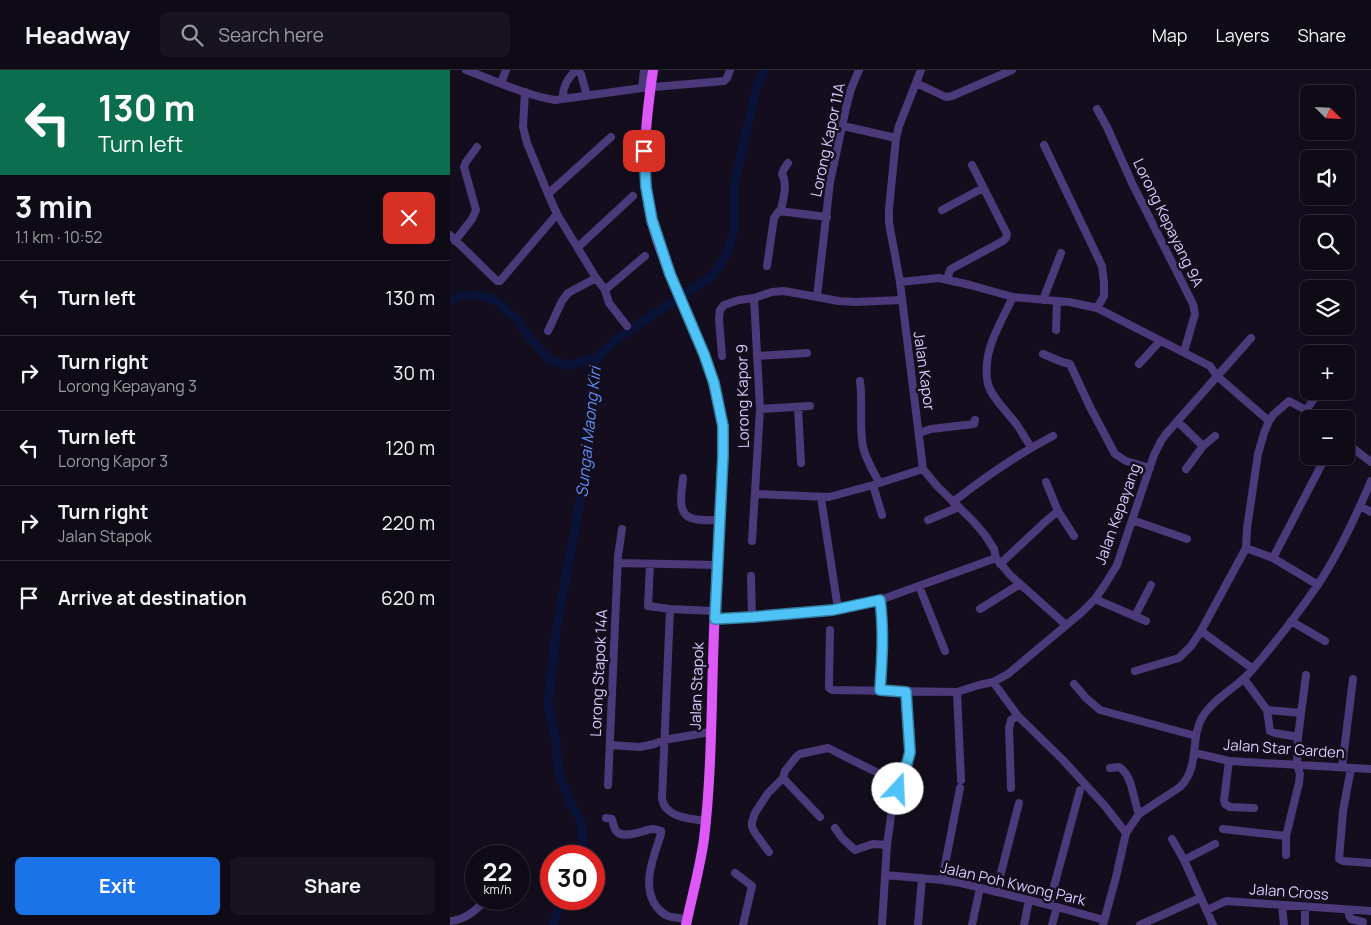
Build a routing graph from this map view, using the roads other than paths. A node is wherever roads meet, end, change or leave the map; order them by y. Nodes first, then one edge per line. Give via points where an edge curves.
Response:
1 (466, 70) edge
2 (506, 70) edge
3 (576, 70) edge
4 (644, 70) edge
5 (653, 70) edge
6 (730, 70) edge
7 (859, 70) edge
8 (921, 70) edge
9 (1012, 70) edge
10 (501, 83) junction
11 (916, 83) junction
12 (646, 88) junction
13 (525, 92) junction
14 (586, 96) junction
15 (563, 99) junction
16 (1097, 109) dead end
17 (843, 126) junction
18 (611, 137) dead end
19 (896, 138) junction
20 (1044, 145) dead end
21 (477, 147) dead end
22 (788, 164) dead end
23 (972, 165) dead end
24 (983, 188) junction
25 (548, 194) junction
26 (633, 196) dead end
27 (782, 210) junction
28 (942, 210) dead end
29 (557, 214) junction
30 (827, 217) junction
31 (452, 238) edge
32 (578, 247) junction
33 (1061, 253) dead end
34 (645, 256) dead end
35 (767, 266) dead end
36 (596, 278) junction
37 (947, 280) junction
38 (900, 282) junction
39 (606, 290) junction
40 (817, 297) junction
41 (1013, 297) junction
42 (754, 298) junction
43 (901, 300) junction
44 (1043, 300) junction
45 (1057, 301) junction
46 (1097, 308) junction
47 (627, 326) dead end
48 (1056, 330) dead end
49 (548, 331) dead end
50 (1251, 338) dead end
51 (1160, 340) junction
52 (1184, 352) junction
53 (807, 353) dead end
54 (1043, 354) dead end
55 (722, 356) dead end
56 (757, 356) junction
57 (1139, 364) dead end
58 (1217, 376) junction
59 (860, 381) dead end
60 (1313, 400) edge
61 (810, 406) dead end
62 (798, 407) junction
63 (760, 409) junction
64 (1306, 410) joint
65 (975, 420) dead end
66 (1177, 421) junction
67 (1269, 421) junction
68 (919, 433) junction
69 (1053, 436) dead end
70 (1215, 436) dead end
71 (1203, 446) junction
72 (1031, 447) junction
73 (1355, 450) edge
74 (1371, 462) edge
75 (801, 463) dead end
76 (1321, 465) edge
77 (1150, 468) junction
78 (923, 469) junction
79 (1186, 469) dead end
80 (683, 478) dead end
81 (1371, 481) edge
82 (1046, 482) dead end
83 (876, 484) junction
84 (755, 494) junction
85 (821, 498) junction
86 (956, 504) junction
87 (1360, 506) junction
88 (1058, 511) junction
89 (1371, 512) edge
90 (882, 515) dead end
91 (720, 520) junction
92 (928, 520) dead end
93 (1132, 520) junction
94 (622, 528) dead end
95 (1074, 536) dead end
96 (1187, 539) dead end
97 (752, 541) dead end
98 (1246, 548) junction
99 (1273, 558) junction
100 (998, 561) junction
101 (618, 563) junction
102 (650, 564) junction
103 (718, 565) junction
104 (751, 576) dead end
105 (1020, 584) junction
106 (1151, 585) dead end
107 (1318, 585) junction
108 (919, 586) junction
109 (1095, 599) junction
110 (880, 600) junction
111 (670, 609) junction
112 (838, 609) junction
113 (980, 609) dead end
114 (715, 615) junction
115 (1135, 616) junction
116 (752, 617) junction
117 (1146, 621) dead end
118 (1291, 621) junction
119 (1066, 625) junction
120 (830, 630) dead end
121 (1201, 631) junction
122 (1325, 641) dead end
123 (945, 651) dead end
124 (1253, 669) junction
125 (1135, 671) dead end
126 (1306, 675) dead end
127 (1244, 679) junction
128 (1353, 679) dead end
129 (993, 682) junction
130 (1074, 684) dead end
131 (880, 690) junction
132 (906, 692) junction
133 (958, 692) junction
134 (1267, 710) junction
135 (1301, 713) junction
136 (1018, 716) junction
137 (710, 732) junction
138 (1196, 736) junction
139 (1298, 737) junction
140 (664, 740) junction
141 (610, 745) junction
142 (1194, 753) junction
143 (1229, 761) junction
144 (1297, 765) junction
145 (1342, 767) junction
146 (1110, 768) dead end
147 (1351, 768) junction
148 (1371, 769) edge
149 (783, 778) junction
150 (900, 784) junction
151 (608, 785) dead end
152 (1011, 788) dead end
153 (1080, 790) dead end
154 (1020, 803) dead end
155 (1254, 808) dead end
156 (1139, 814) junction
157 (820, 817) dead end
158 (606, 818) dead end
159 (705, 821) junction
160 (835, 828) dead end
161 (1223, 830) dead end
162 (1126, 833) junction
163 (1286, 836) junction
164 (1172, 838) dead end
165 (1215, 844) dead end
166 (888, 845) junction
167 (769, 852) dead end
168 (1286, 855) dead end
169 (1184, 860) junction
170 (1371, 863) edge
171 (735, 873) dead end
172 (886, 875) junction
173 (922, 878) junction
174 (942, 880) junction
175 (980, 888) junction
176 (996, 892) junction
177 (1200, 898) junction
178 (1029, 900) junction
179 (1282, 905) junction
180 (1053, 906) junction
181 (1305, 907) junction
182 (474, 910) edge
183 (1207, 910) junction
184 (1349, 910) junction
185 (1371, 911) edge
186 (454, 922) edge
187 (687, 922) edge
188 (1104, 923) edge
189 (743, 925) edge
190 (882, 925) edge
191 (918, 925) edge
192 (972, 925) edge
193 (1024, 925) edge
194 (1052, 925) edge
195 (1140, 925) edge
196 (1213, 925) edge
197 (1284, 925) edge
198 (1305, 925) edge
199 (1362, 925) edge

1 - 10 street
2 - 10 street
3 - 14 street via 581,74
3 - 15 street via 566,83
4 - 12 street
5 - 12 main road, Jalan Stapok
6 - 12 street via 724,81
7 - 17 street, Lorong Kapor 11A
8 - 11 street, Jalan Kapor
9 - 11 street via 946,97
10 - 13 street
11 - 19 street, Jalan Kapor
12 - 14 street
12 - 91 main road, Jalan Stapok via 644,151 652,220 670,274 711,373 723,426
13 - 15 street via 542,98
13 - 25 street via 523,127
14 - 15 street
16 - 52 street, Lorong Kepayang 9A via 1193,304 1195,314
17 - 19 street
17 - 30 street, Lorong Kapor 11A via 830,182
18 - 25 street
19 - 38 street, Jalan Kapor via 889,223
20 - 46 street via 1102,266 1104,296
21 - 31 street via 464,167 476,210 472,219
22 - 27 street via 782,174 785,184
23 - 24 street
24 - 28 street
24 - 37 street via 1007,234 1006,238 951,269
25 - 29 street
26 - 32 street
27 - 30 street
27 - 35 street via 774,218
29 - 31 street via 500,282
29 - 32 street
30 - 40 street, Lorong Kapor 11A
32 - 36 street
33 - 44 street
34 - 39 street
36 - 39 street
36 - 49 street via 568,293
37 - 38 street
37 - 41 street
38 - 43 street, Jalan Kapor
39 - 47 street via 609,303
40 - 42 street, Lorong Kapor 9 via 784,290
40 - 43 street, Lorong Kapor 9 via 856,302
41 - 44 street
41 - 72 street via 991,344 987,362 988,385
42 - 55 street, Lorong Kapor 9 via 721,307 718,319
42 - 56 street, Lorong Kapor 9
43 - 68 street, Jalan Kapor
44 - 45 street
45 - 46 street
45 - 48 street
46 - 51 street
50 - 58 street, Jalan Kepayang
51 - 52 street
51 - 57 street
52 - 58 street via 1210,366
53 - 56 street
54 - 77 street via 1070,364 1115,454
56 - 63 street, Lorong Kapor 9
58 - 66 street, Jalan Kepayang
58 - 67 street
59 - 83 street via 861,430
60 - 64 street
61 - 62 street
62 - 63 street
62 - 75 street
63 - 84 street, Lorong Kapor 9
64 - 67 street via 1289,401
65 - 68 street via 974,424
66 - 71 street
66 - 77 street, Jalan Kepayang via 1161,441
67 - 98 street via 1258,454
68 - 78 street, Jalan Kapor
69 - 72 street
70 - 71 street
71 - 79 street
72 - 86 street via 976,484
73 - 74 street
76 - 99 street
77 - 93 street, Jalan Kepayang
78 - 83 street
78 - 86 street
80 - 91 street via 681,506 688,517
81 - 87 street
82 - 88 street
83 - 85 street
83 - 90 street
84 - 85 street
84 - 97 street, Lorong Kapor 9
85 - 112 street
86 - 92 street
86 - 100 street via 985,535
87 - 89 street
87 - 107 street
88 - 95 street
88 - 100 street
91 - 103 main road, Jalan Stapok
93 - 96 street
93 - 109 street, Jalan Kepayang via 1117,565
94 - 101 street, Lorong Stapok 14A
98 - 99 street
98 - 121 street
99 - 107 street
100 - 105 street
100 - 108 street
101 - 102 street
101 - 141 street, Lorong Stapok 14A
102 - 103 street
102 - 111 street via 648,606
103 - 114 main road, Jalan Stapok
104 - 116 street
105 - 113 street
105 - 119 street
106 - 115 street
107 - 118 street
108 - 110 street
108 - 123 street
109 - 115 street
109 - 119 street, Jalan Kepayang
110 - 112 street
110 - 131 street via 883,643
111 - 114 street
111 - 140 street
112 - 116 street
114 - 116 street
114 - 137 main road, Jalan Stapok
115 - 117 street
118 - 122 street
118 - 124 street
119 - 129 street, Jalan Kepayang via 1008,674
120 - 131 street, Jalan Kepayang via 829,688
121 - 124 street
121 - 125 street via 1180,658
124 - 127 street
126 - 135 street
127 - 134 street
127 - 138 street via 1209,708 1201,719
128 - 145 street
129 - 133 street, Jalan Kepayang
129 - 136 street
130 - 138 street via 1100,710
131 - 132 street, Jalan Kepayang
132 - 133 street, Jalan Kepayang
132 - 150 street via 910,752
133 - 174 street via 961,784
134 - 135 street
134 - 139 street via 1270,730
135 - 139 street
136 - 152 street via 1011,720 1009,728
136 - 162 street via 1063,760
137 - 140 street
137 - 159 main road, Jalan Stapok
138 - 142 street
139 - 144 street
140 - 141 street via 640,747
140 - 159 street via 663,806 678,816
141 - 151 street, Lorong Stapok 14A
142 - 143 street, Jalan Star Garden
142 - 156 street via 1185,782
143 - 144 street, Jalan Star Garden
143 - 155 street via 1225,804
144 - 145 street, Jalan Star Garden
144 - 163 street via 1299,783
145 - 147 street, Jalan Star Garden
146 - 156 street via 1123,770 1132,787
147 - 148 street, Jalan Star Garden
147 - 170 street via 1339,859
149 - 150 street via 797,756 828,748
149 - 157 street
149 - 167 street via 768,793 752,822 755,833
150 - 166 street via 892,810
153 - 180 street
154 - 176 street
156 - 162 street
158 - 187 street via 612,819 619,834 661,831 649,880 650,893 664,914
159 - 187 main road, Jalan Stapok
160 - 166 street via 855,850 873,844
161 - 163 street
162 - 188 street
163 - 168 street
164 - 169 street
165 - 169 street
166 - 172 street
169 - 177 street
171 - 189 street via 752,886
172 - 173 street, Jalan Poh Kwong Park
172 - 190 street
173 - 174 street, Jalan Poh Kwong Park
173 - 191 street
174 - 175 street, Jalan Poh Kwong Park
175 - 176 street, Jalan Poh Kwong Park
175 - 192 street
176 - 178 street, Jalan Poh Kwong Park
177 - 183 street
177 - 195 street
178 - 180 street, Jalan Poh Kwong Park
178 - 193 street
179 - 181 street, Jalan Cross
179 - 183 street, Jalan Cross via 1226,901
179 - 197 street
180 - 188 street, Jalan Poh Kwong Park
180 - 194 street
181 - 184 street, Jalan Cross
181 - 198 street
182 - 186 street
183 - 196 street
184 - 185 street, Jalan Cross
184 - 199 street via 1348,916 1363,922

